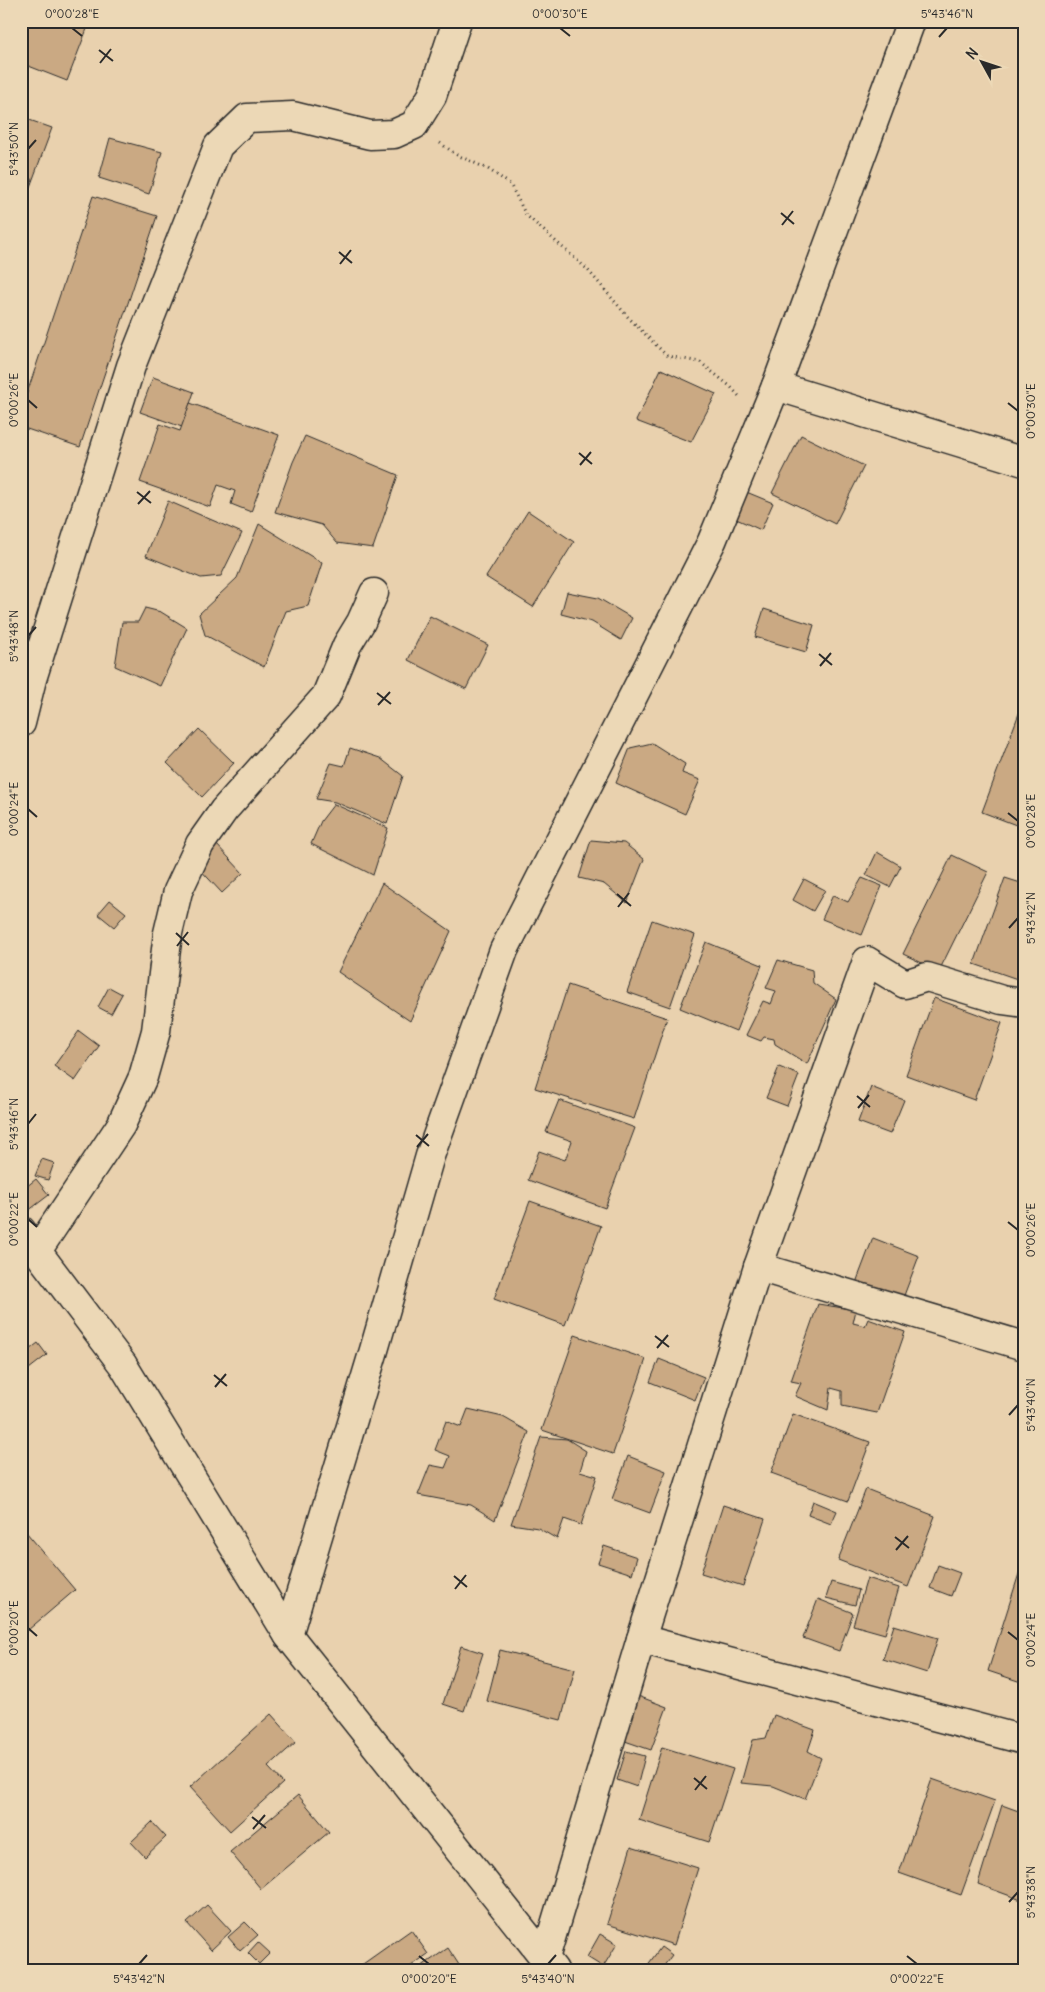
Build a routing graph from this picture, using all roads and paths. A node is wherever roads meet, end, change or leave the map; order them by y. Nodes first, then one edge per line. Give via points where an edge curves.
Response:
1 (457, 21) edge
2 (911, 21) edge
3 (414, 124) junction
4 (776, 386) junction
5 (761, 423) junction
6 (1024, 462) edge
7 (374, 592) dead end
8 (21, 723) edge
9 (1024, 1003) edge
10 (29, 1240) edge
11 (758, 1267) junction
12 (1024, 1346) edge
13 (288, 1635) junction
14 (640, 1639) junction
15 (1024, 1740) edge
16 (550, 1964) edge

1 - 3 street via 432,96
2 - 4 street
3 - 5 path via 457,155 488,169 510,184 526,215 587,269 628,317 668,356 700,362 731,387
3 - 8 street via 394,134 370,135 293,116 247,118 218,146 131,366
4 - 5 street
4 - 6 street
5 - 13 street via 712,541 504,950 430,1156
7 - 10 street via 326,696 224,810 200,844 178,890 170,924 156,1032 143,1077 121,1125
9 - 11 street via 1002,1000 927,977 905,984 867,961
10 - 13 street via 124,1365
11 - 12 street
11 - 14 street
13 - 16 street
14 - 15 street
14 - 16 street

